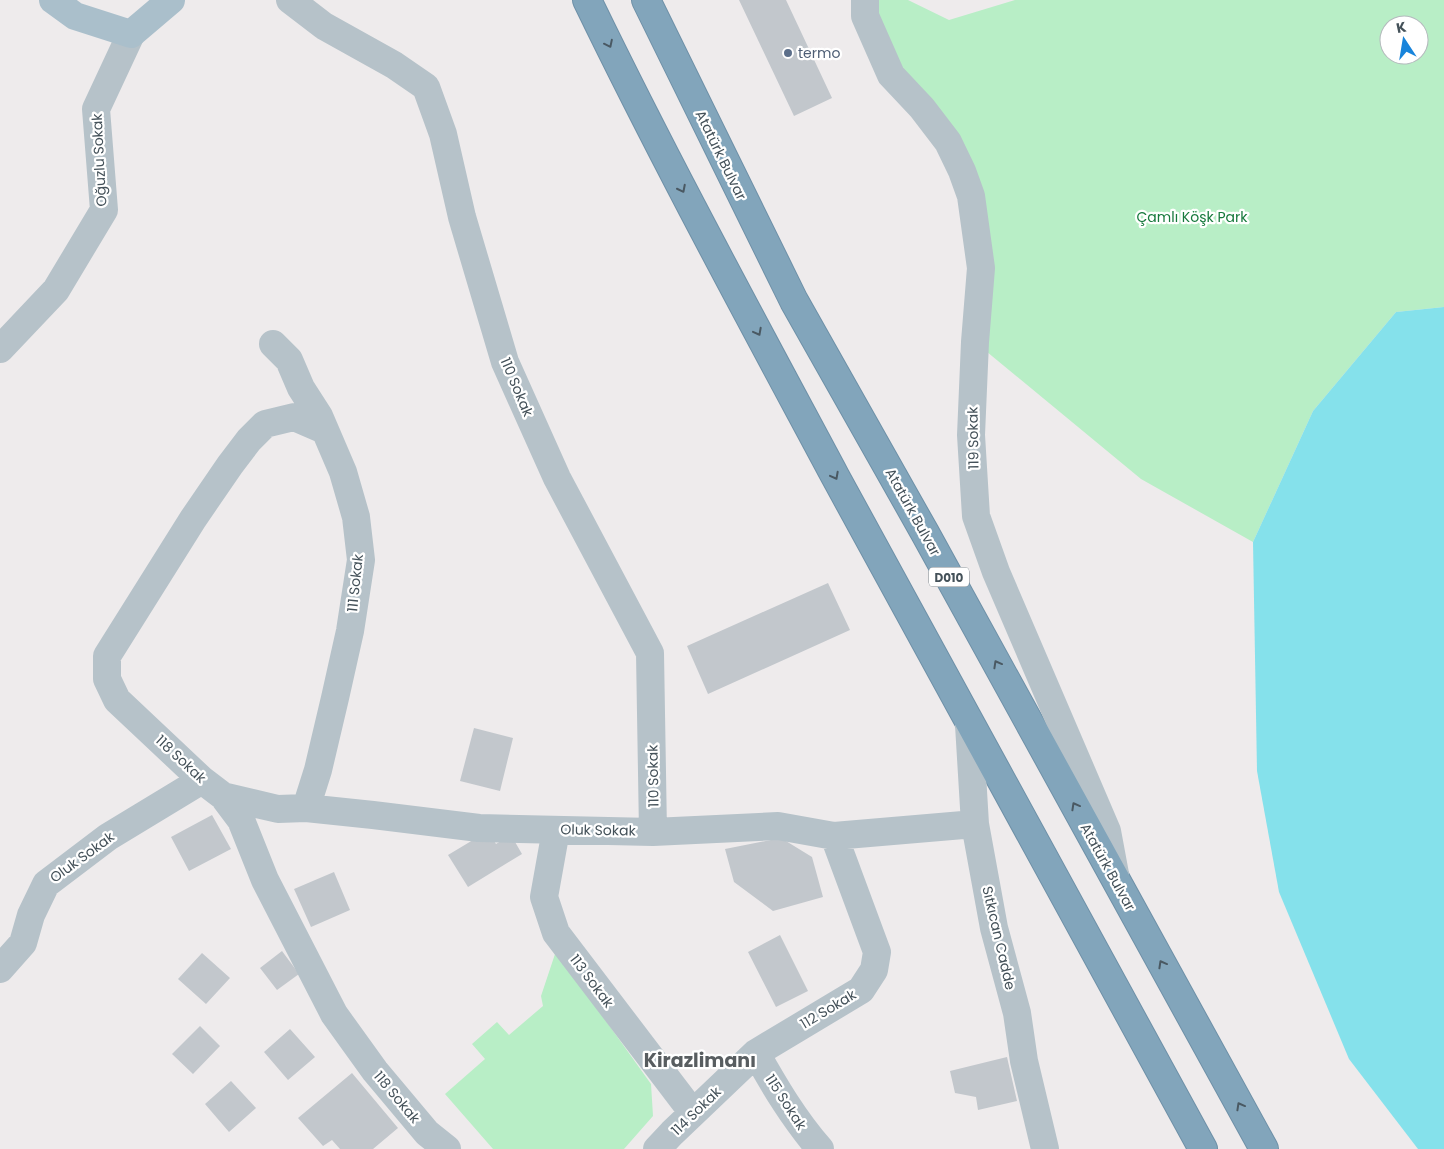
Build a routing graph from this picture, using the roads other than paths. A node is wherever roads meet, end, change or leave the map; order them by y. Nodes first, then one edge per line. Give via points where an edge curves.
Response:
1 (53, 0) edge
2 (171, 0) edge
3 (290, 0) edge
4 (646, 0) edge
5 (865, 0) edge
6 (586, 2) edge
7 (131, 34) junction
8 (273, 344) dead end
9 (0, 349) edge
10 (324, 430) junction
11 (969, 725) junction
12 (202, 780) junction
13 (223, 796) junction
14 (306, 808) junction
15 (975, 824) junction
16 (556, 830) junction
17 (653, 832) junction
18 (834, 836) junction
19 (1116, 880) junction
20 (0, 969) edge
21 (756, 1053) junction
22 (693, 1113) junction
23 (447, 1149) edge
24 (657, 1149) edge
25 (820, 1149) edge
26 (1045, 1149) edge
27 (1203, 1149) edge
28 (1264, 1149) edge

1 - 7 main road via 75,16
2 - 7 main road
3 - 17 street, 110 Sokak via 324,26 426,87 443,134 462,217 505,362 557,478 650,653
19 -> 4 highway, Atatürk Bulvar / D010 via 926,533 794,301
5 - 19 street, 119 Sokak via 865,16 891,75 948,142 970,196 981,268 971,434 976,516 996,572 1107,831
6 -> 11 highway via 733,286
7 - 9 street, Oğuzlu Sokak via 96,109 104,210 56,290
8 - 10 street, 111 Sokak via 288,360
10 - 12 street, 118 Sokak via 294,417 265,424 249,440 199,511 108,656 107,679 117,700
10 - 14 street, 111 Sokak via 343,472 356,517 361,560 350,631
11 - 15 street, Sıtkıcan Cadde
11 - 27 highway
12 - 13 street, 118 Sokak
12 - 20 street, Oluk Sokak via 108,837 46,884 31,915 23,943
13 - 14 street, Oluk Sokak via 278,809
13 - 23 street, 118 Sokak via 241,820 265,880 334,1014 375,1071 428,1133
14 - 16 street, Oluk Sokak via 479,828
15 - 18 street, Oluk Sokak
15 - 26 street, Sıtkıcan Cadde via 994,928 1017,1013 1024,1061
16 - 17 street, Oluk Sokak
16 - 22 street, 113 Sokak via 544,896 556,933
17 - 18 street, Oluk Sokak via 778,826
18 - 21 street, 112 Sokak via 877,952 874,970 861,990
28 -> 19 highway, Atatürk Bulvar / D010
21 - 22 street, 114 Sokak
21 - 25 street, 115 Sokak via 780,1096
22 - 24 street, 114 Sokak

